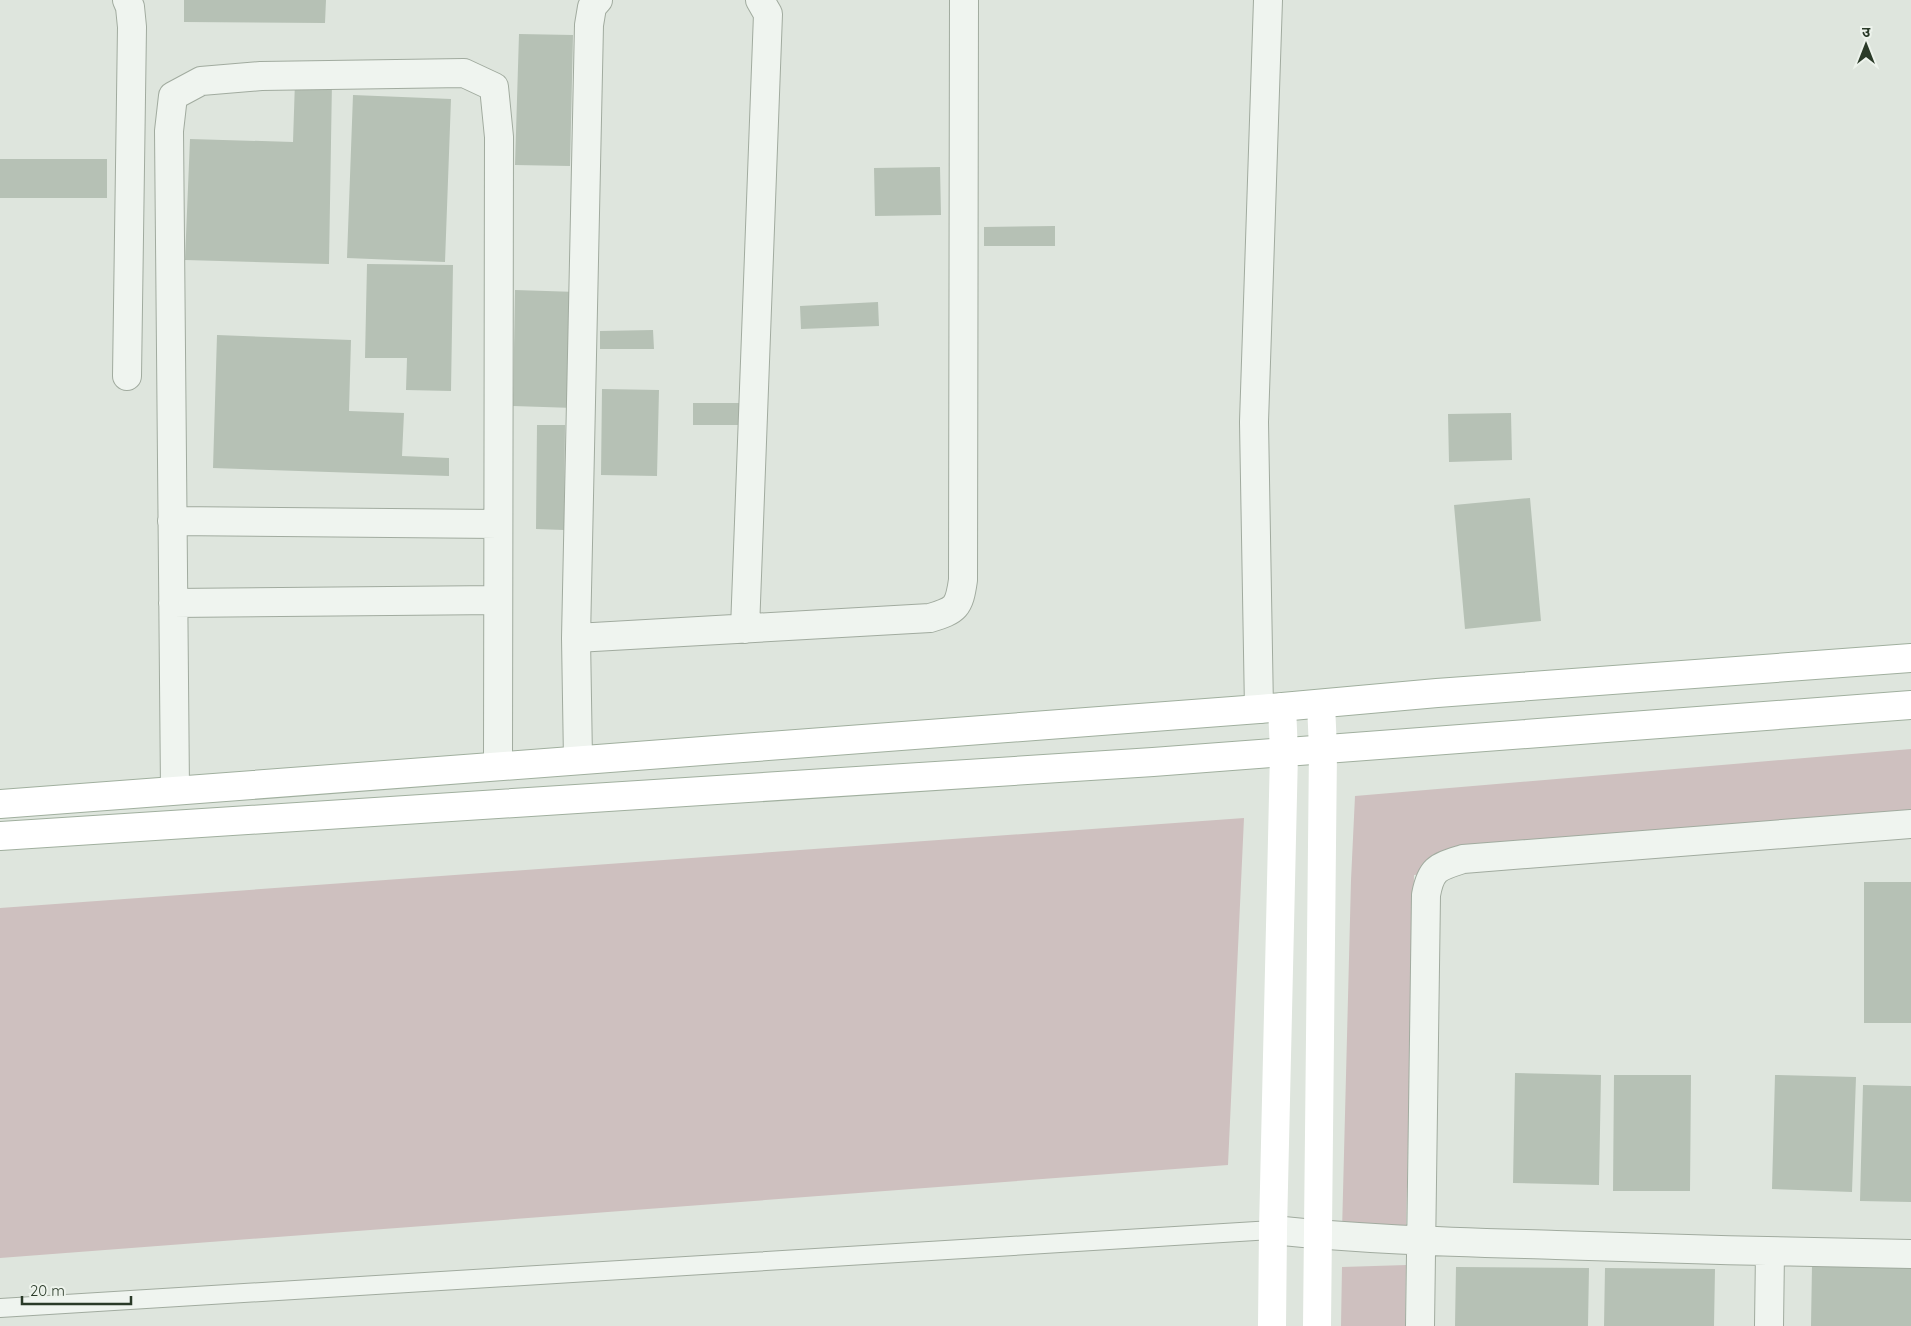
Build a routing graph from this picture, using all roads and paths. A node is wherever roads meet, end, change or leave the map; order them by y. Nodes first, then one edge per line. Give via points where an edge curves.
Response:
1 (127, 0) edge
2 (598, 0) edge
3 (760, 0) edge
4 (964, 0) edge
5 (1268, 0) edge
6 (127, 376) dead end
7 (172, 521) junction
8 (498, 524) junction
9 (498, 600) junction
10 (173, 603) junction
11 (745, 629) junction
12 (576, 638) junction
13 (1911, 658) edge
14 (1321, 704) junction
15 (1911, 705) edge
16 (1270, 708) junction
17 (1323, 749) junction
18 (1284, 752) junction
19 (578, 760) junction
20 (498, 766) junction
21 (175, 790) junction
22 (0, 804) edge
23 (1911, 824) edge
24 (0, 836) edge
25 (1273, 1230) junction
26 (1318, 1235) junction
27 (1422, 1241) junction
28 (1770, 1252) junction
29 (1911, 1254) edge
30 (0, 1308) edge
31 (1272, 1326) edge
32 (1317, 1326) edge
33 (1420, 1326) edge
34 (1769, 1326) edge

1 - 6 street via 132,27
2 - 12 street via 592,7 589,25
3 - 11 street via 768,14
4 - 11 street via 963,580 960,599 949,612 930,618
5 - 16 street via 1254,422
7 - 8 street
7 - 8 street via 169,131 173,96 202,81 261,76 464,73 494,87 499,137
7 - 10 street
8 - 9 street
9 - 10 street
9 - 20 street
10 - 21 street
11 - 12 street
12 - 19 street
13 - 14 main road
14 - 16 main road
14 - 17 main road
15 - 17 main road
16 - 18 main road
16 - 19 main road
17 - 18 main road
17 - 26 main road
18 - 24 main road
18 - 25 main road
19 - 20 main road
20 - 21 main road
21 - 22 main road
23 - 27 street via 1463,859 1440,866 1429,880 1426,896
25 - 26 street
25 - 30 lane
25 - 31 main road
26 - 27 street
26 - 32 main road
27 - 28 street
27 - 33 street
28 - 29 street
28 - 34 street

